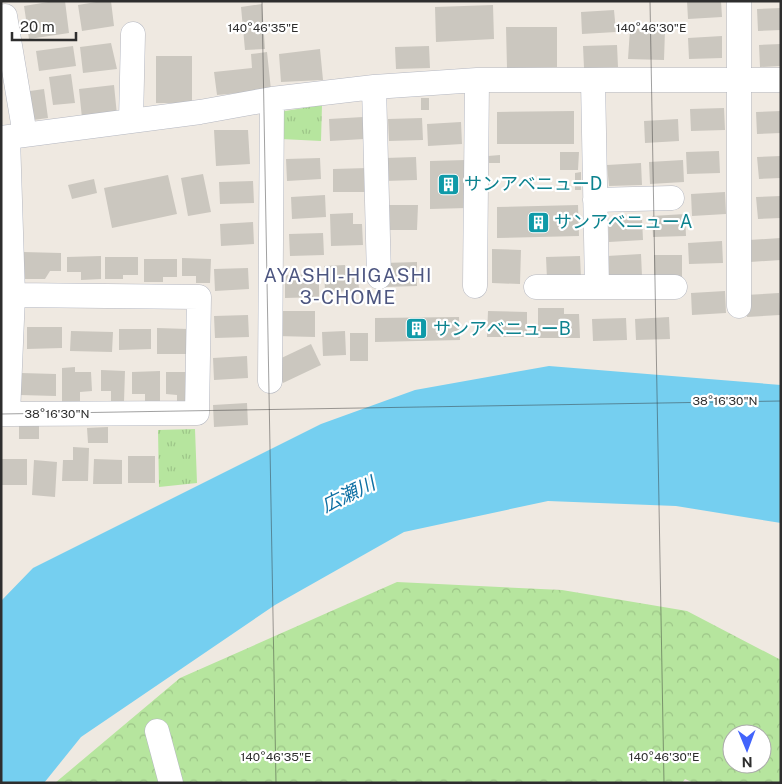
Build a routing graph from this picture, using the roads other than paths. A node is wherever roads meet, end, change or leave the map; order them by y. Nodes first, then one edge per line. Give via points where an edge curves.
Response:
1 (740, 1) edge
2 (5, 16) dead end
3 (133, 34) dead end
4 (477, 80) junction
5 (740, 80) junction
6 (781, 80) edge
7 (593, 81) junction
8 (374, 87) junction
9 (272, 99) junction
10 (131, 122) junction
11 (11, 137) edge
12 (672, 198) dead end
13 (595, 200) junction
14 (380, 277) dead end
15 (474, 286) dead end
16 (536, 287) dead end
17 (597, 287) junction
18 (675, 287) dead end
19 (13, 295) junction
20 (739, 306) dead end
21 (270, 381) dead end
22 (5, 414) edge
23 (157, 732) dead end
24 (171, 783) edge

1 - 5 street
2 - 11 street
3 - 10 street
4 - 7 street
4 - 8 street
4 - 15 street
5 - 6 street
5 - 7 street
5 - 20 street
7 - 13 street
8 - 9 street
8 - 14 street
9 - 10 street
9 - 21 street
10 - 11 street
11 - 19 street
12 - 13 street
13 - 17 street
16 - 17 street
17 - 18 street
19 - 22 street
19 - 22 street via 199,298 197,413
23 - 24 street

